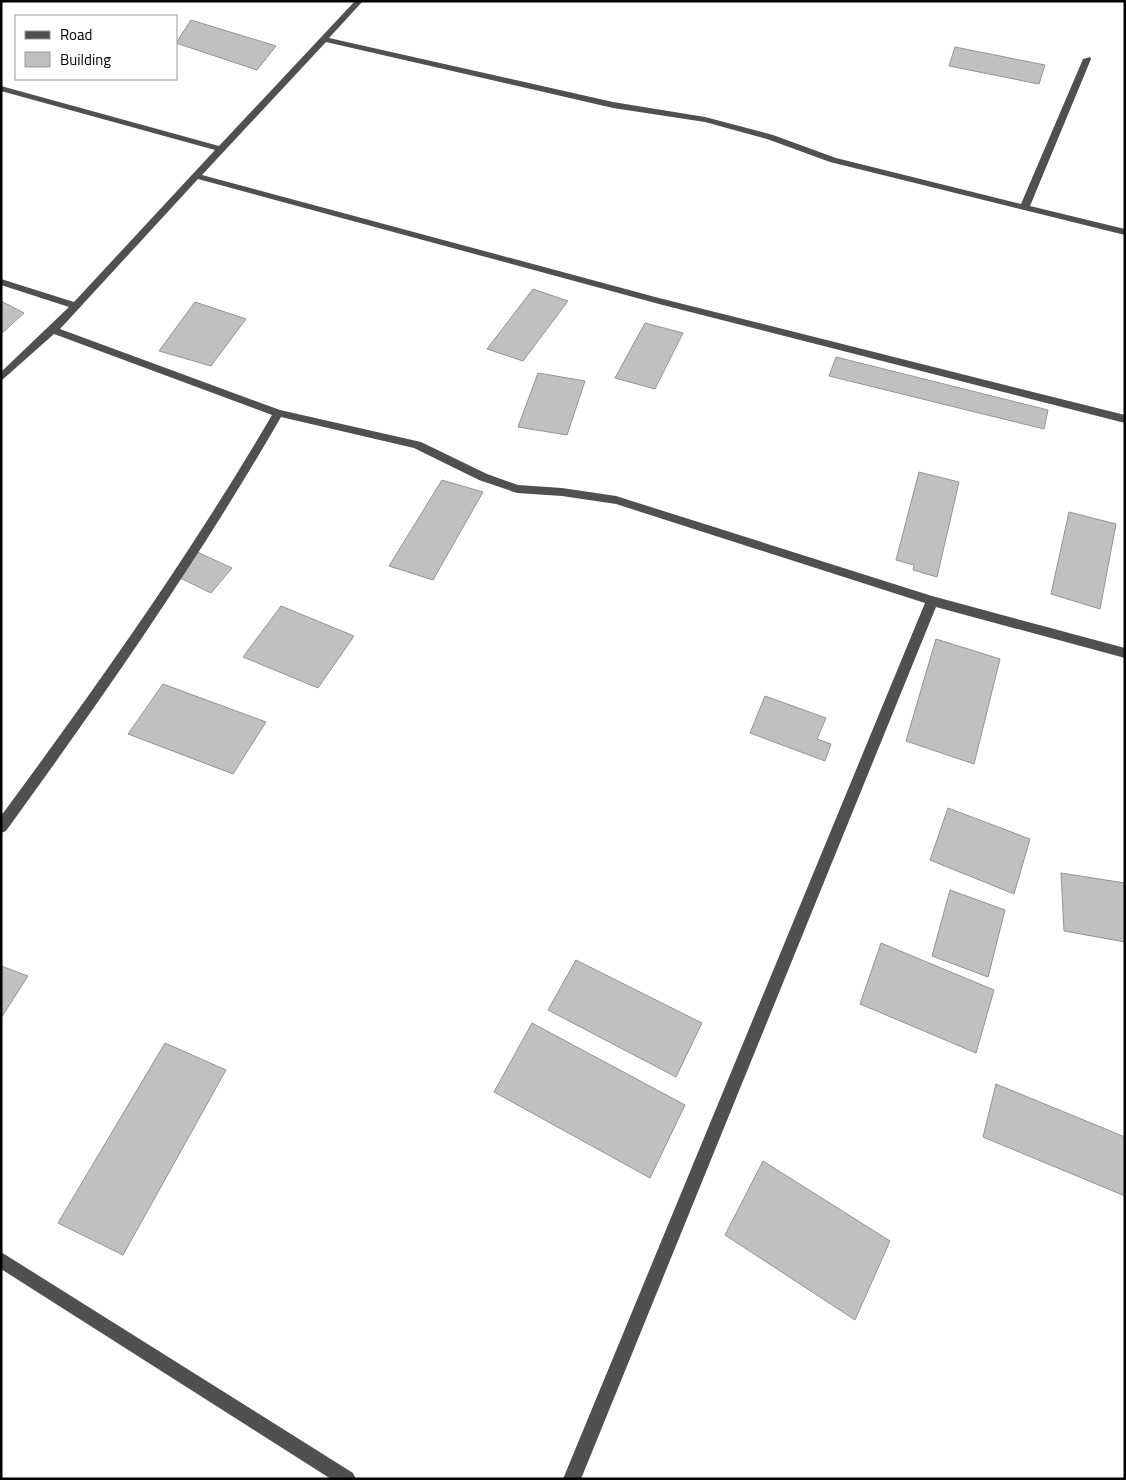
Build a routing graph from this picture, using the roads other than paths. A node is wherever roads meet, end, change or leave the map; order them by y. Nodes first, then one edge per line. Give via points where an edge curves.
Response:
1 (359, 1) edge
2 (325, 39) junction
3 (1087, 59) dead end
4 (1, 88) edge
5 (221, 149) junction
6 (196, 176) junction
7 (1024, 208) junction
8 (1125, 232) edge
9 (1, 282) edge
10 (76, 306) junction
11 (53, 330) junction
12 (1, 378) edge
13 (278, 413) junction
14 (1125, 419) edge
15 (932, 600) junction
16 (1125, 653) edge
17 (1, 827) edge
18 (1, 1260) edge
19 (346, 1479) edge
20 (572, 1479) edge

1 - 2 street
2 - 5 street
2 - 7 street via 613,105 705,120 770,137 833,160
3 - 7 street
4 - 5 street
5 - 6 street
6 - 10 street
6 - 14 street via 649,298
7 - 8 street
9 - 10 street
10 - 11 street
11 - 12 street
11 - 13 street
13 - 15 street via 417,445 483,477 517,489 616,500
13 - 17 street via 250,463 131,648
15 - 16 street
15 - 20 street
18 - 19 street

